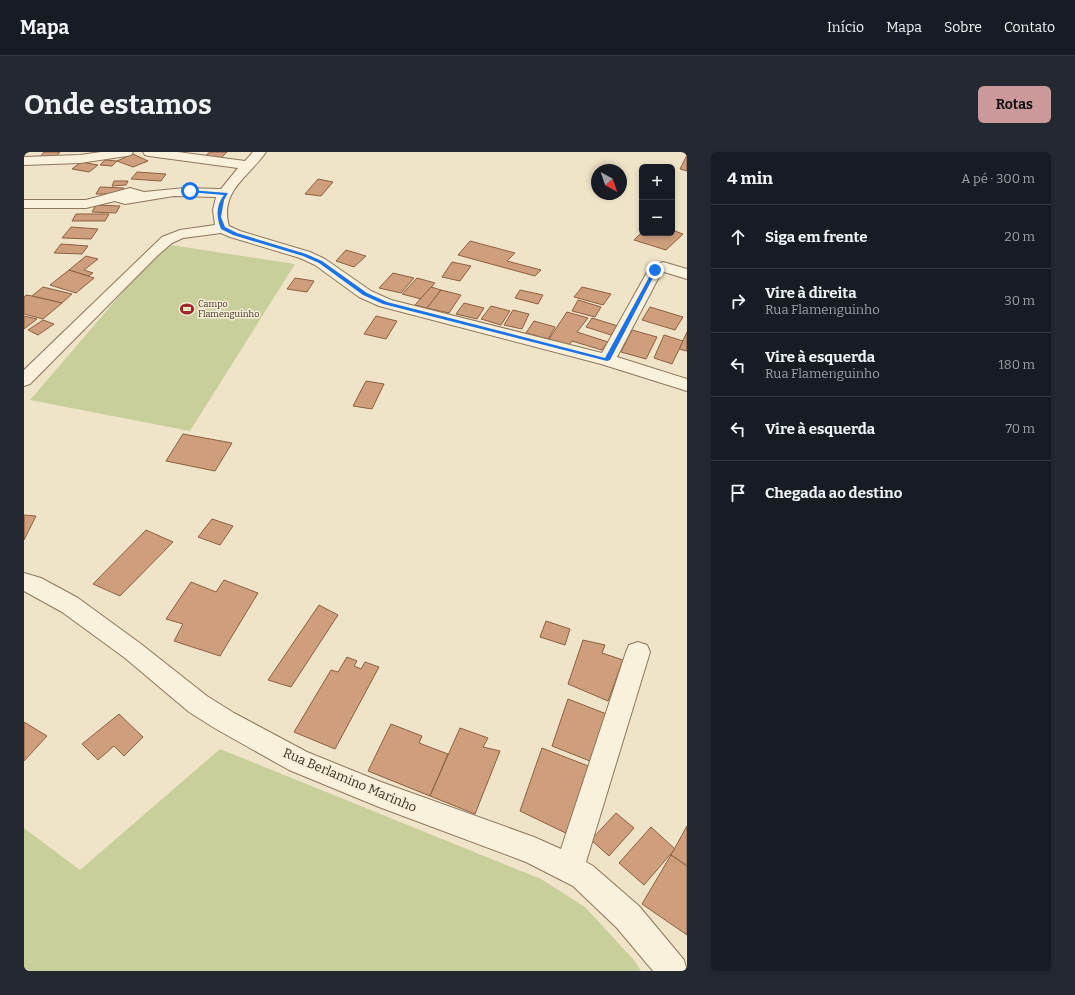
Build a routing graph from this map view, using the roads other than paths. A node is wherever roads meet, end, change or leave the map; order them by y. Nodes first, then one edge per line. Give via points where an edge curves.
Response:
1 (127, 152) edge
2 (149, 152) edge
3 (260, 152) edge
4 (24, 161) edge
5 (248, 165) junction
6 (226, 194) junction
7 (24, 204) edge
8 (223, 228) junction
9 (687, 274) edge
10 (607, 360) junction
11 (24, 380) edge
12 (687, 384) edge
13 (24, 582) edge
14 (638, 652) dead end
15 (569, 869) junction
16 (673, 971) edge

1 - 4 street
2 - 5 street
3 - 5 street
5 - 6 street
6 - 7 street via 190,191 141,196 128,200 119,198 120,196 86,204
6 - 8 street via 222,200 219,217
8 - 10 street via 305,255 320,262 365,294 385,303
8 - 11 street via 180,234 167,240
9 - 10 street via 663,267 655,270
10 - 12 street
13 - 15 street, Rua Berlamino Marinho via 33,584 70,606 224,721 298,761 534,852
14 - 15 street
15 - 16 street, Rua Berlamino Marinho via 583,876 628,917

